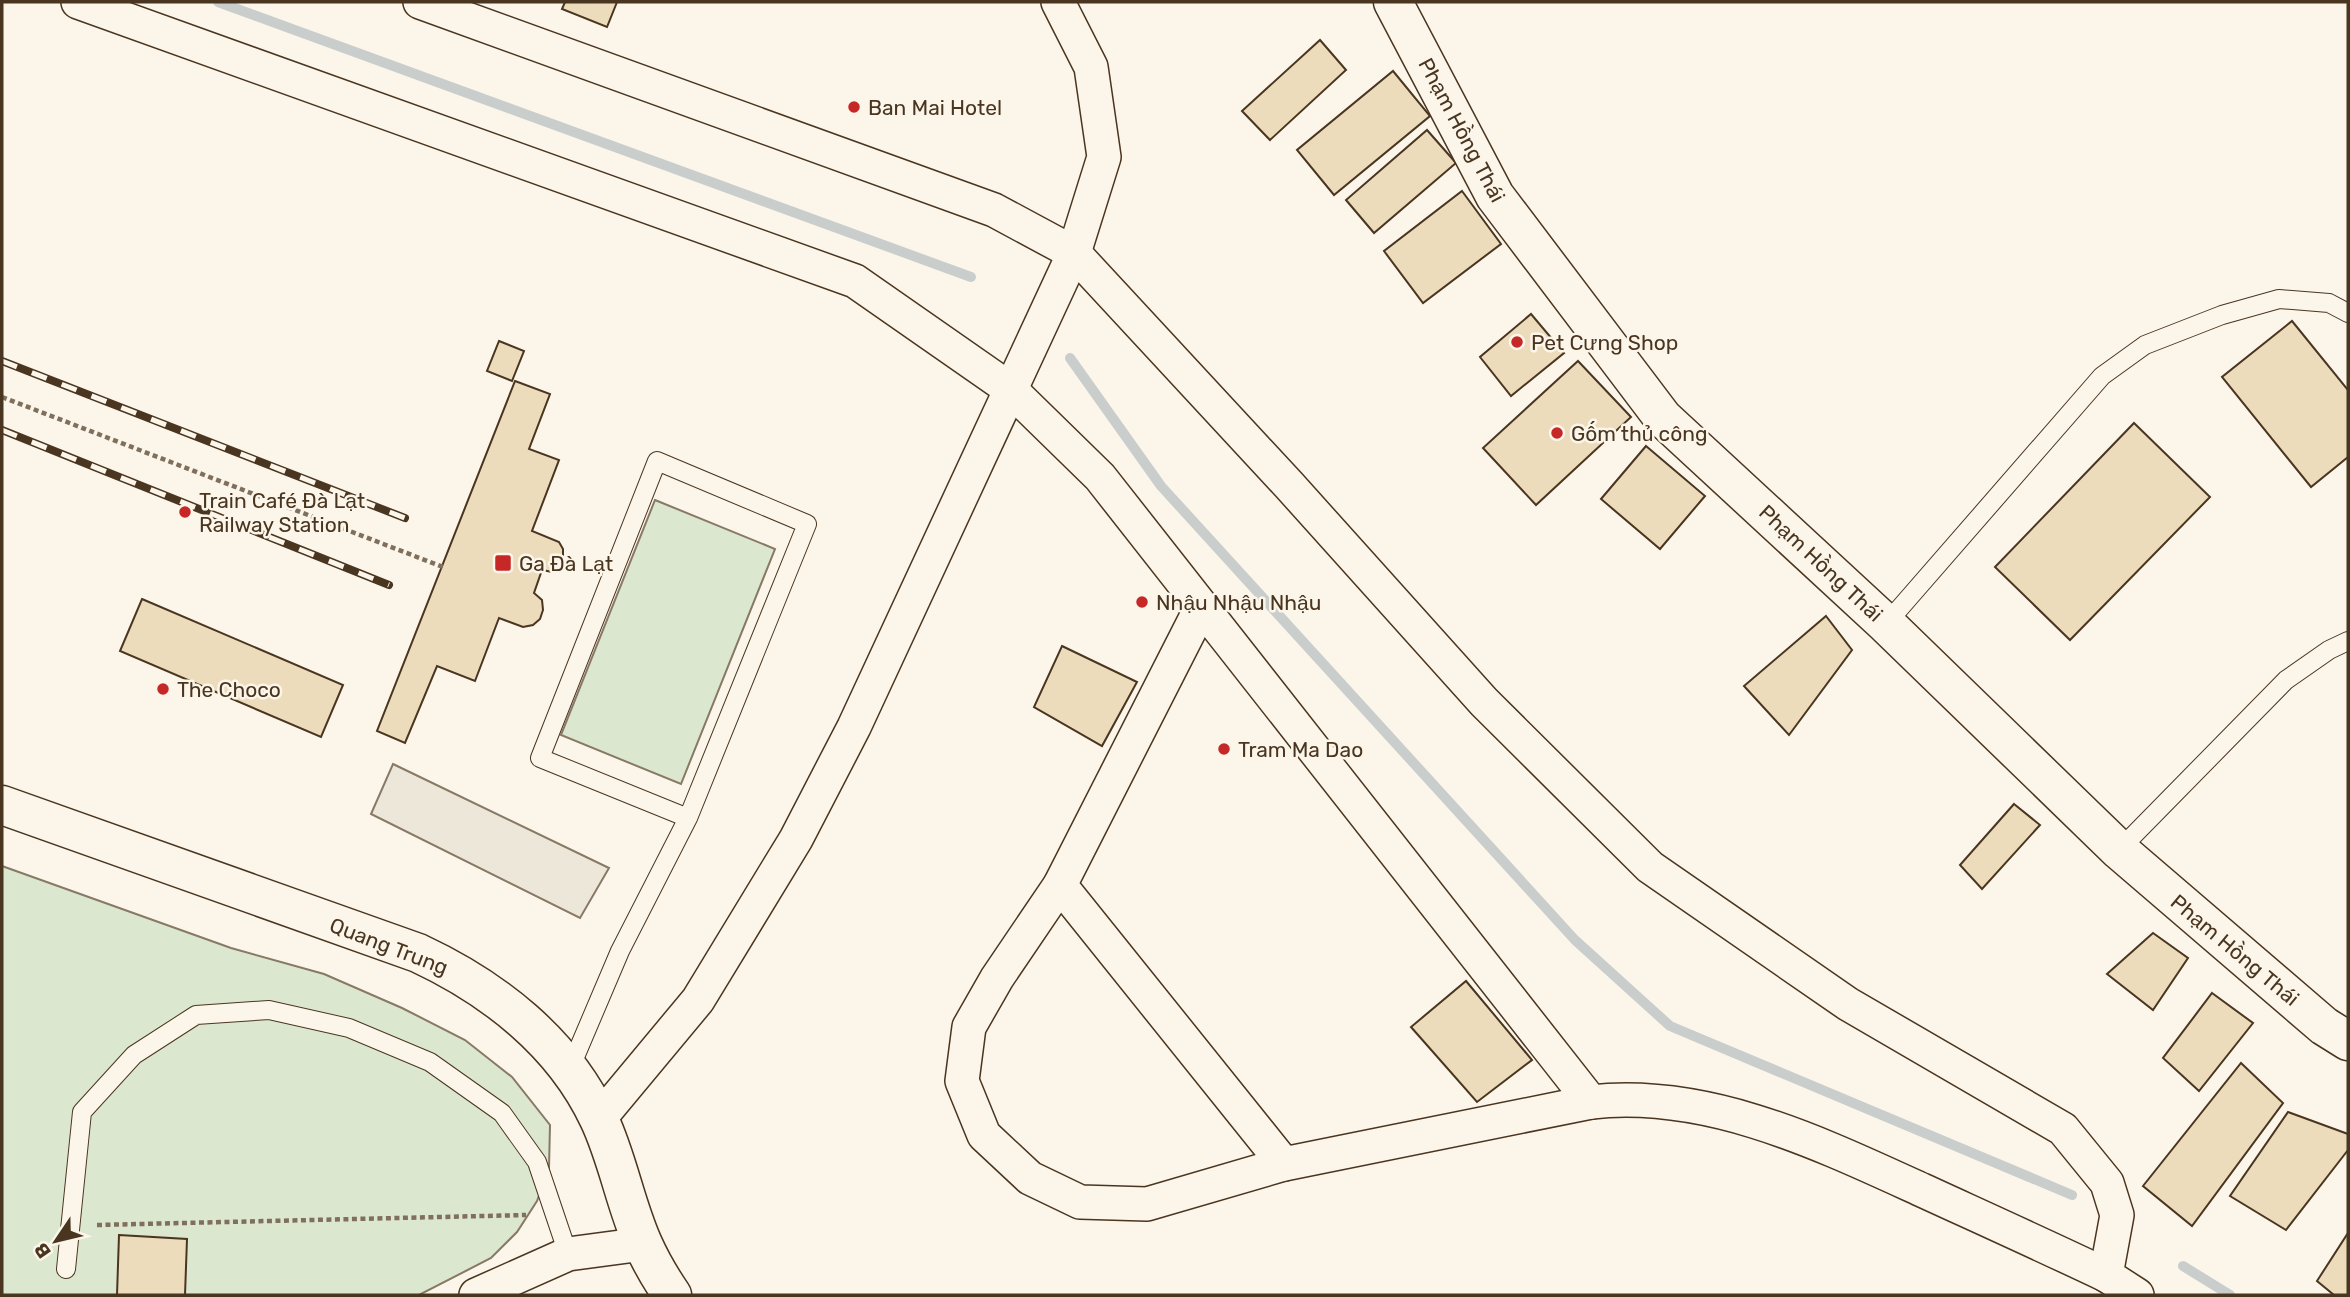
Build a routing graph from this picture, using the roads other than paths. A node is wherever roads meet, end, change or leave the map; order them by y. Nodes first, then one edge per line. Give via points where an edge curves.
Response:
1 (78, 2) edge
2 (420, 2) edge
3 (1058, 2) edge
4 (1393, 2) edge
5 (1074, 253) junction
6 (2348, 313) edge
7 (1010, 389) junction
8 (1201, 608) junction
9 (1886, 624) junction
10 (2348, 641) edge
11 (2, 805) edge
12 (688, 818) junction
13 (2119, 850) junction
14 (1060, 885) junction
15 (2348, 1041) edge
16 (569, 1071) junction
17 (1591, 1102) junction
18 (599, 1119) junction
19 (1283, 1164) junction
20 (643, 1244) junction
21 (568, 1254) junction
22 (66, 1269) dead end
23 (2106, 1275) junction
24 (476, 1295) edge
25 (672, 1295) edge
26 (2137, 1295) edge

1 - 7 street via 856,281
2 - 5 street via 994,210
3 - 5 street via 1091,67 1104,157
4 - 9 street, Phạm Hồng Thái via 1495,196 1663,418
5 - 7 street
5 - 23 street via 1484,702 1650,867 1848,1004 2063,1129 2107,1182 2117,1215
6 - 9 lane via 2329,303 2279,299 2145,345 2102,376
7 - 8 street via 1100,477
7 - 18 street via 854,727 796,839 698,1000
8 - 14 street
8 - 17 street
9 - 13 street, Phạm Hồng Thái
10 - 13 lane via 2286,680
11 - 16 street, Quang Trung via 418,953 485,989 515,1012
12 - 12 lane via 807,524 657,461 540,758
12 - 16 lane via 620,951
13 - 15 street, Phạm Hồng Thái via 2324,1026
14 - 19 street
14 - 19 street via 969,1027 961,1081 984,1135 1030,1178 1080,1202 1147,1204
16 - 18 street, Quang Trung
17 - 19 street
17 - 23 street via 1619,1099 1716,1110 1825,1146
18 - 20 street, Quang Trung
20 - 21 street
20 - 25 street, Quang Trung
21 - 22 lane via 537,1162 502,1113 430,1062 348,1028 269,1010 196,1015 134,1055 82,1112
21 - 24 street
23 - 26 street

